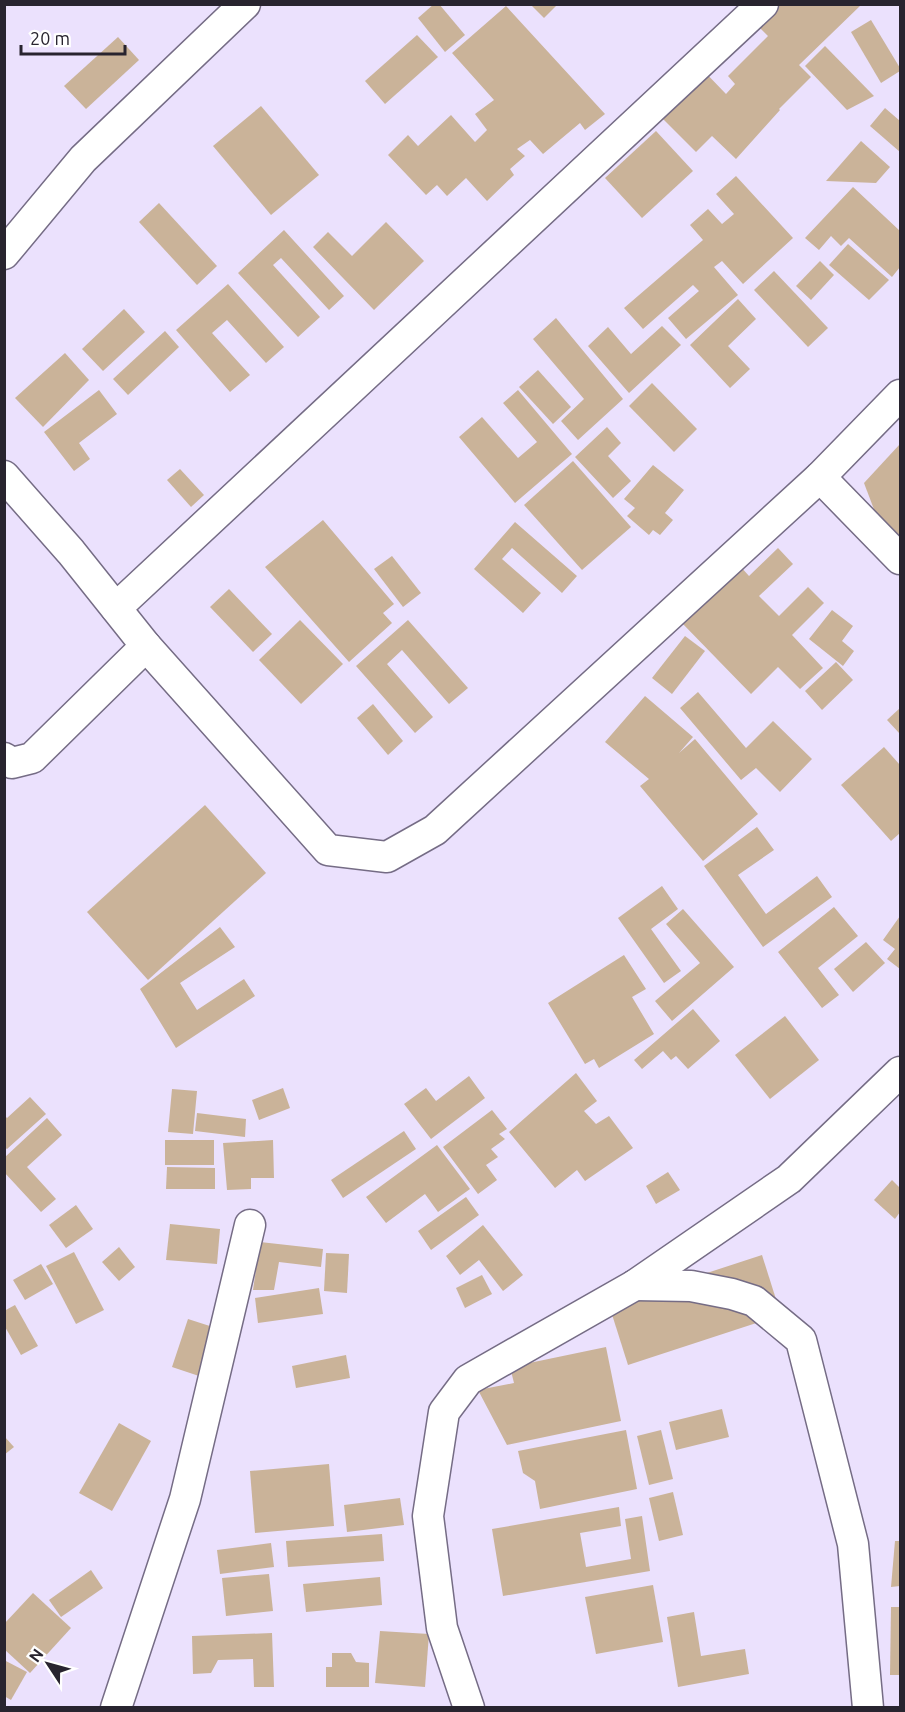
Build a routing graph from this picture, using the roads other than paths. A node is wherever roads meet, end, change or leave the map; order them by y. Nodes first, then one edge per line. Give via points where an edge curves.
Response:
1 (245, 4) edge
2 (763, 4) edge
3 (4, 254) edge
4 (900, 394) edge
5 (4, 477) edge
6 (820, 477) junction
7 (900, 559) edge
8 (116, 608) junction
9 (146, 646) junction
10 (4, 758) edge
11 (900, 1072) edge
12 (250, 1225) dead end
13 (635, 1285) junction
14 (116, 1707) edge
15 (469, 1707) edge
16 (868, 1707) edge

1 - 3 street via 83,159
2 - 8 street
4 - 6 street
5 - 8 street
6 - 7 street
6 - 9 street via 435,830 387,857 328,850
8 - 9 street
9 - 10 street via 32,758 12,763
11 - 13 street via 789,1179
12 - 14 street via 185,1499
13 - 15 street via 468,1380 444,1412 428,1516 442,1629
13 - 16 street via 691,1286 754,1301 801,1340 853,1544

